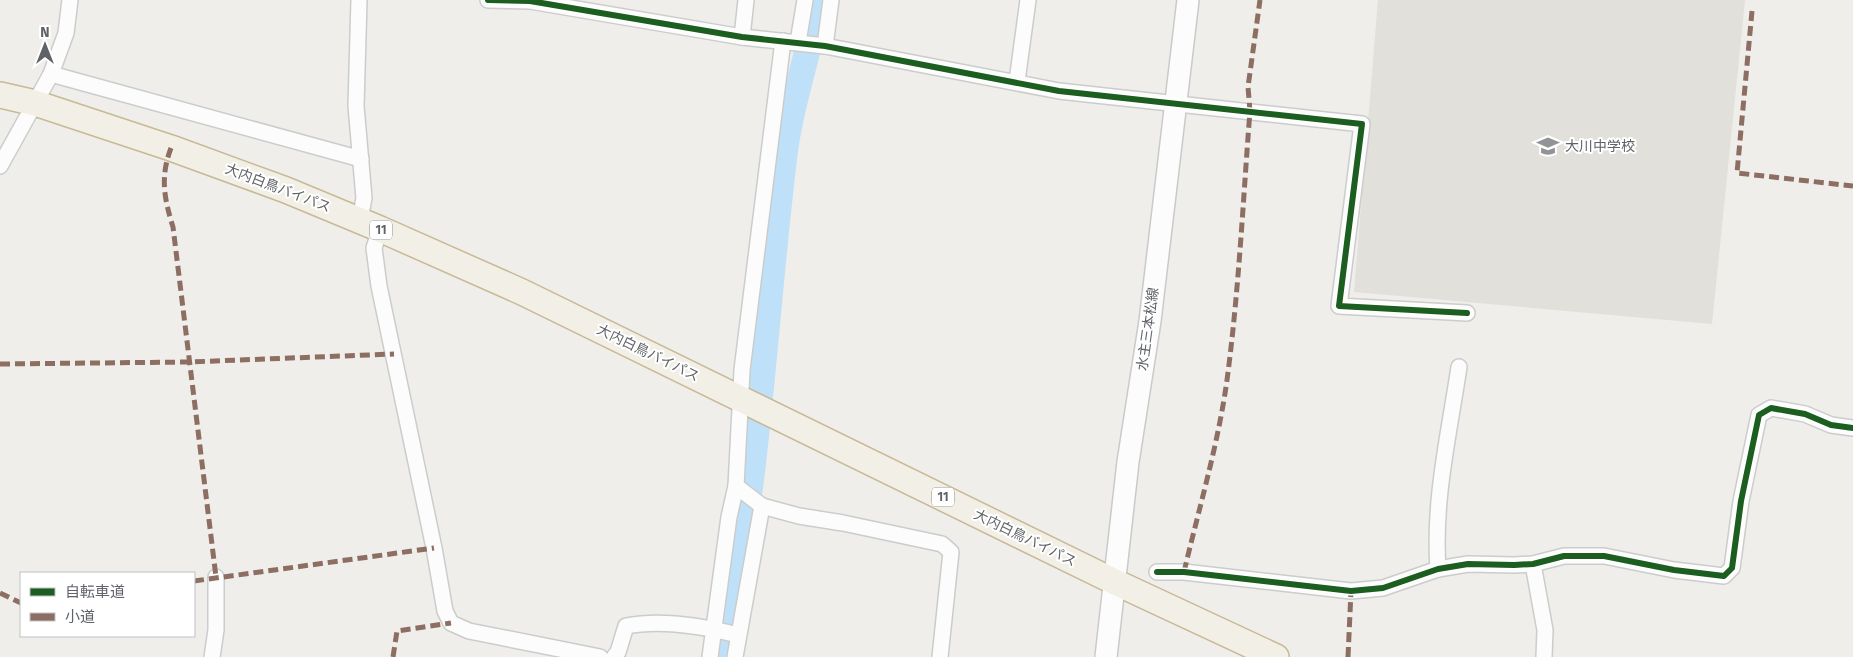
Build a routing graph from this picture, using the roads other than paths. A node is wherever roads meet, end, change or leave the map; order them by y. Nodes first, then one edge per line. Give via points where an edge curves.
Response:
1 (70, 0) edge
2 (359, 0) edge
3 (488, 0) edge
4 (746, 0) edge
5 (805, 0) edge
6 (832, 0) edge
7 (1028, 0) edge
8 (1188, 0) edge
9 (742, 37) junction
10 (795, 42) junction
11 (822, 45) junction
12 (51, 74) junction
13 (1017, 81) junction
14 (0, 95) edge
15 (35, 104) junction
16 (1178, 104) junction
17 (362, 160) junction
18 (0, 166) edge
19 (370, 225) junction
20 (1467, 312) dead end
21 (1459, 366) dead end
22 (745, 400) junction
23 (1853, 428) edge
24 (738, 488) junction
25 (760, 504) junction
26 (1533, 564) junction
27 (1438, 569) junction
28 (1156, 572) dead end
29 (216, 577) dead end
30 (1115, 582) junction
31 (716, 630) junction
32 (736, 635) junction
33 (212, 657) edge
34 (600, 657) edge
35 (614, 657) edge
36 (710, 657) edge
37 (735, 657) edge
38 (940, 657) edge
39 (1106, 657) edge
40 (1276, 657) edge
41 (1544, 657) edge

1 - 12 street via 66,33
2 - 17 street via 356,106
3 - 9 street via 530,1
4 - 9 street
5 - 10 street
6 - 11 street
7 - 13 street
8 - 16 main road, 水主三本松線
9 - 10 street
10 - 11 street
10 - 22 street via 742,370
11 - 13 street
12 - 15 street
12 - 17 street
13 - 16 street via 1059,90
14 - 15 highway, 大内白鳥バイパス / 11
15 - 18 street
15 - 19 highway, 大内白鳥バイパス / 11 via 171,148
16 - 20 street via 1362,124 1340,306
16 - 30 main road, 水主三本松線 via 1128,462
17 - 19 street via 364,198
19 - 22 highway, 大内白鳥バイパス / 11 via 522,292
19 - 34 street via 379,286 445,611 451,623 469,631
21 - 27 street via 1439,501
22 - 24 street
22 - 30 highway, 大内白鳥バイパス / 11
23 - 26 street via 1771,408 1759,415 1741,501 1732,568 1724,576 1604,556 1564,556
24 - 25 street
24 - 31 street via 729,517
25 - 32 street
25 - 38 street via 799,516 942,544 951,552
26 - 27 street via 1468,564
26 - 41 street via 1545,630
27 - 28 street via 1383,588 1351,591 1184,572
29 - 33 street via 216,630
30 - 39 main road, 水主三本松線
30 - 40 highway, 大内白鳥バイパス / 11
31 - 32 street
31 - 35 street via 644,622 626,626
31 - 36 street
32 - 37 street

